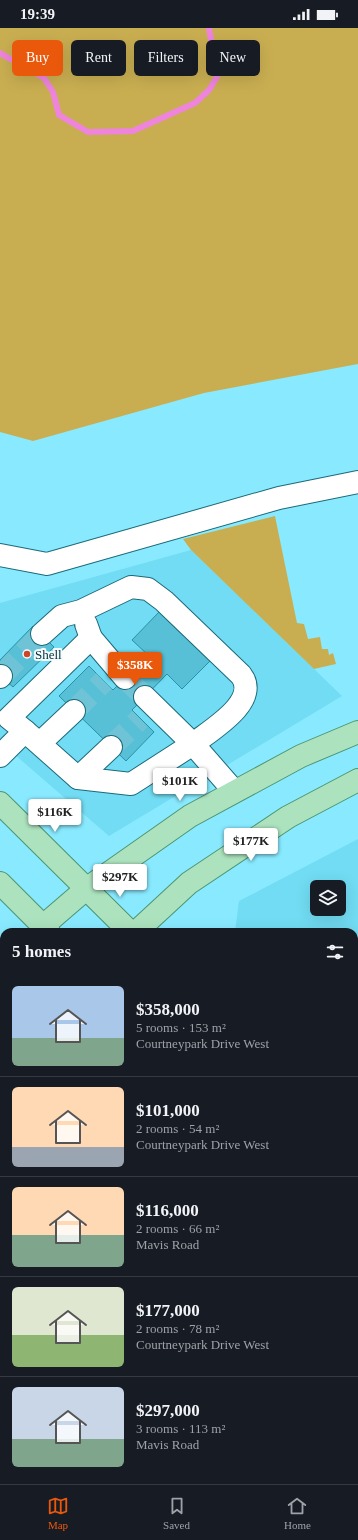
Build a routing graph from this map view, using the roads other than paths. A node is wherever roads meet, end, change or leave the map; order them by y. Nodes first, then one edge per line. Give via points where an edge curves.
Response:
1 (358, 482) edge
2 (0, 555) edge
3 (81, 611) junction
4 (42, 634) tunnel mouth
5 (91, 638) junction
6 (115, 676) tunnel mouth
7 (147, 707) tunnel mouth
8 (74, 711) tunnel mouth
9 (19, 726) edge
10 (358, 732) edge
11 (193, 744) junction
12 (111, 747) tunnel mouth
13 (0, 756) edge
14 (78, 778) junction
15 (358, 780) edge
16 (234, 791) junction
17 (0, 802) edge
18 (0, 883) edge
19 (86, 889) junction
20 (41, 928) edge
21 (45, 928) edge
22 (126, 928) edge
23 (140, 928) edge

1 - 2 street via 279,498 47,564
3 - 4 street via 62,616
3 - 5 street
3 - 11 street via 131,587 148,589 242,675 246,680 245,696 237,709
5 - 6 street
5 - 9 street
7 - 11 street
8 - 9 street
9 - 13 street
9 - 14 street
10 - 16 main road via 300,756
11 - 14 street via 131,784
11 - 16 street
12 - 14 street
15 - 23 main road via 288,817 189,883
16 - 19 main road via 190,816
17 - 19 main road
18 - 20 main road
19 - 21 main road
19 - 22 main road

